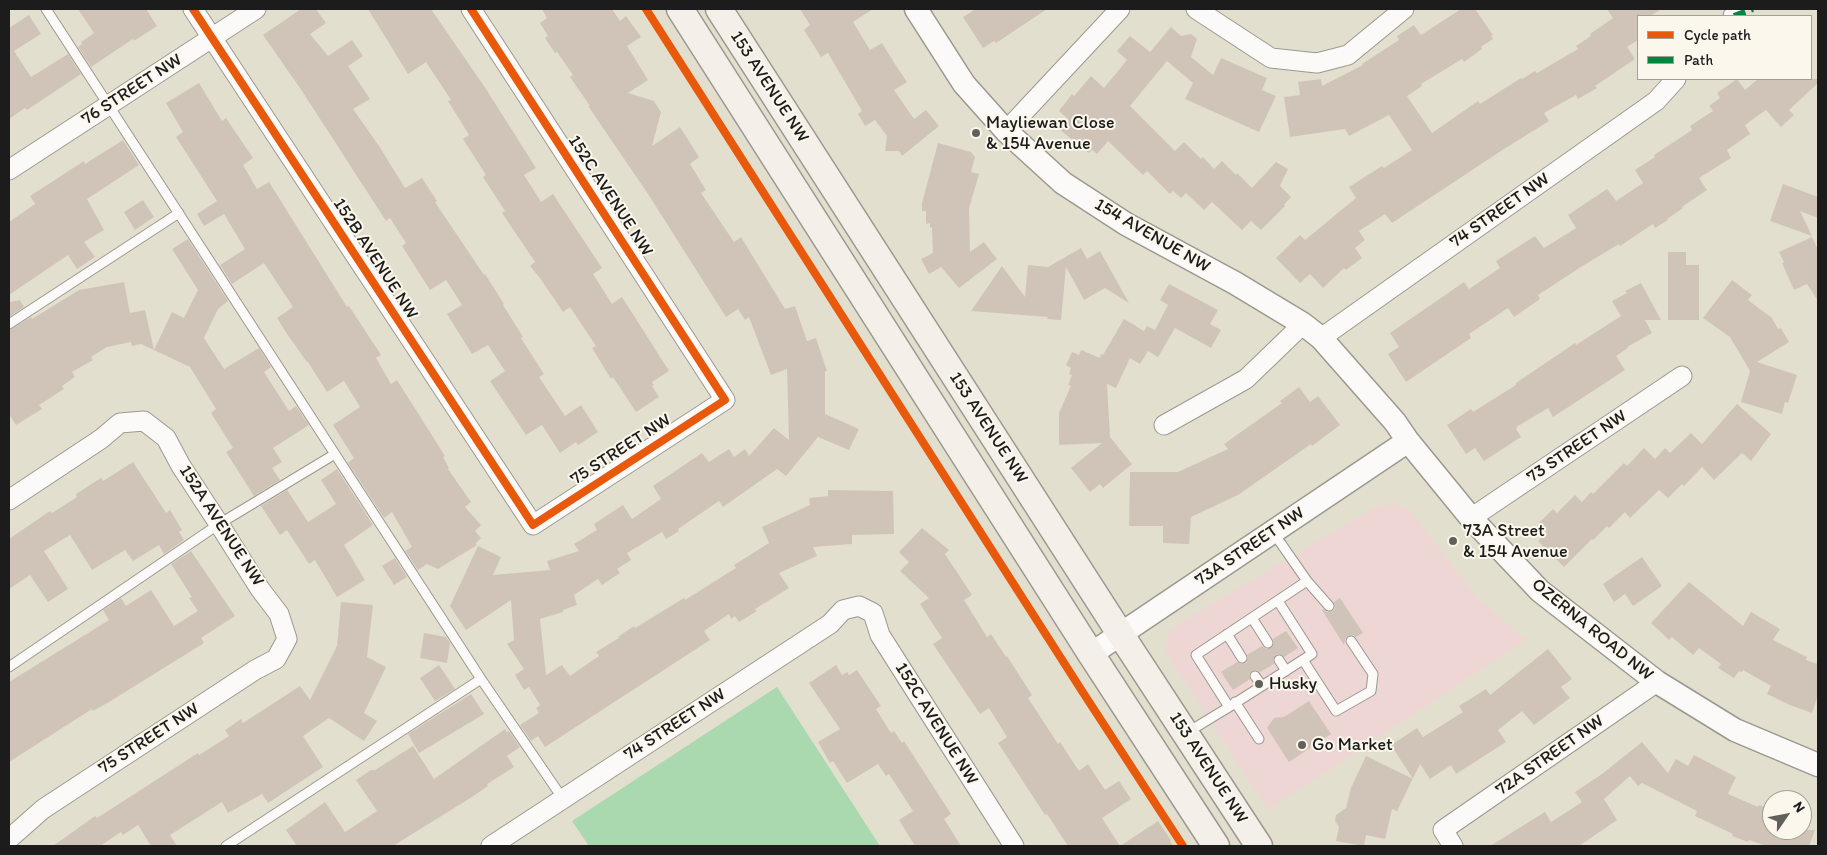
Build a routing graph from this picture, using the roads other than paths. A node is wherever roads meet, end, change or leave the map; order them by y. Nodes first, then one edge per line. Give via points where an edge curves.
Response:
1 (46, 9) edge
2 (193, 9) edge
3 (256, 9) edge
4 (471, 9) edge
5 (680, 9) edge
6 (719, 9) edge
7 (916, 9) edge
8 (1120, 9) edge
9 (1196, 9) edge
10 (1404, 9) edge
11 (211, 38) junction
12 (1675, 80) edge
13 (108, 105) junction
14 (1006, 131) junction
15 (9, 170) edge
16 (179, 214) junction
17 (9, 324) edge
18 (1303, 324) junction
19 (1320, 338) junction
20 (1682, 376) dead end
21 (725, 400) joint
22 (1164, 425) dead end
23 (1408, 441) junction
24 (335, 454) junction
25 (9, 500) edge
26 (1472, 518) junction
27 (219, 524) junction
28 (533, 525) joint
29 (1273, 532) junction
30 (1307, 581) junction
31 (1278, 601) junction
32 (859, 606) joint
33 (1329, 606) dead end
34 (1252, 618) junction
35 (1227, 634) junction
36 (1121, 635) junction
37 (287, 639) joint
38 (1351, 640) dead end
39 (1268, 643) dead end
40 (1091, 654) junction
41 (1242, 658) dead end
42 (1279, 660) dead end
43 (1303, 660) junction
44 (9, 667) edge
45 (1286, 671) junction
46 (1254, 676) dead end
47 (481, 679) junction
48 (1657, 682) junction
49 (1262, 686) junction
50 (1232, 704) junction
51 (1186, 734) junction
52 (1259, 739) dead end
53 (1818, 765) edge
54 (563, 799) junction
55 (9, 839) edge
56 (226, 846) edge
57 (491, 846) edge
58 (1014, 846) edge
59 (1216, 846) edge
60 (1259, 846) edge
61 (1453, 846) edge

1 - 13 lane
2 - 11 street, 152B AVENUE NW
3 - 11 street, 76 STREET NW
4 - 21 street, 152C AVENUE NW
5 - 40 main road, 153 AVENUE NW
6 - 36 main road, 153 AVENUE NW
7 - 14 street, 154 AVENUE NW via 964,84
8 - 14 street
9 - 10 street via 1271,58 1317,63 1348,55
11 - 13 street, 76 STREET NW
11 - 28 street, 152B AVENUE NW
12 - 19 street, 74 STREET NW via 1656,101
13 - 15 street, 76 STREET NW
13 - 16 lane
14 - 18 street, 154 AVENUE NW via 1063,183 1126,224
16 - 17 lane
16 - 24 lane
18 - 19 street, 154 AVENUE NW
18 - 22 street via 1246,379
19 - 23 street, 154 AVENUE NW
20 - 26 street, 73 STREET NW
21 - 28 street, 75 STREET NW
23 - 26 street, OZERNA ROAD NW
23 - 29 street, 73A STREET NW
24 - 27 lane
24 - 47 lane
25 - 27 street, 152A AVENUE NW via 120,423 144,420 166,438
26 - 48 street, OZERNA ROAD NW via 1540,591
27 - 37 street, 152A AVENUE NW via 279,614
27 - 44 lane
29 - 30 lane
29 - 36 street, 73A STREET NW
30 - 31 lane
30 - 33 lane
31 - 34 lane
31 - 43 lane via 1312,654
32 - 54 street, 74 STREET NW via 843,610 830,624
32 - 58 street, 152C AVENUE NW via 873,613 880,635
34 - 35 lane
34 - 39 lane
35 - 41 lane
35 - 50 lane via 1196,655
36 - 40 street, 73A STREET NW
36 - 51 main road, 153 AVENUE NW
37 - 55 street, 75 STREET NW via 276,659 43,809
38 - 43 lane via 1372,674 1371,691 1336,711
40 - 59 main road, 153 AVENUE NW
42 - 45 lane
43 - 45 lane
45 - 49 lane
46 - 49 lane
47 - 54 lane
47 - 56 lane
48 - 53 street, OZERNA ROAD NW via 1735,730
48 - 61 street, 72A STREET NW via 1443,830
49 - 50 lane
50 - 51 lane
50 - 52 lane
51 - 60 main road, 153 AVENUE NW
54 - 57 street, 74 STREET NW

